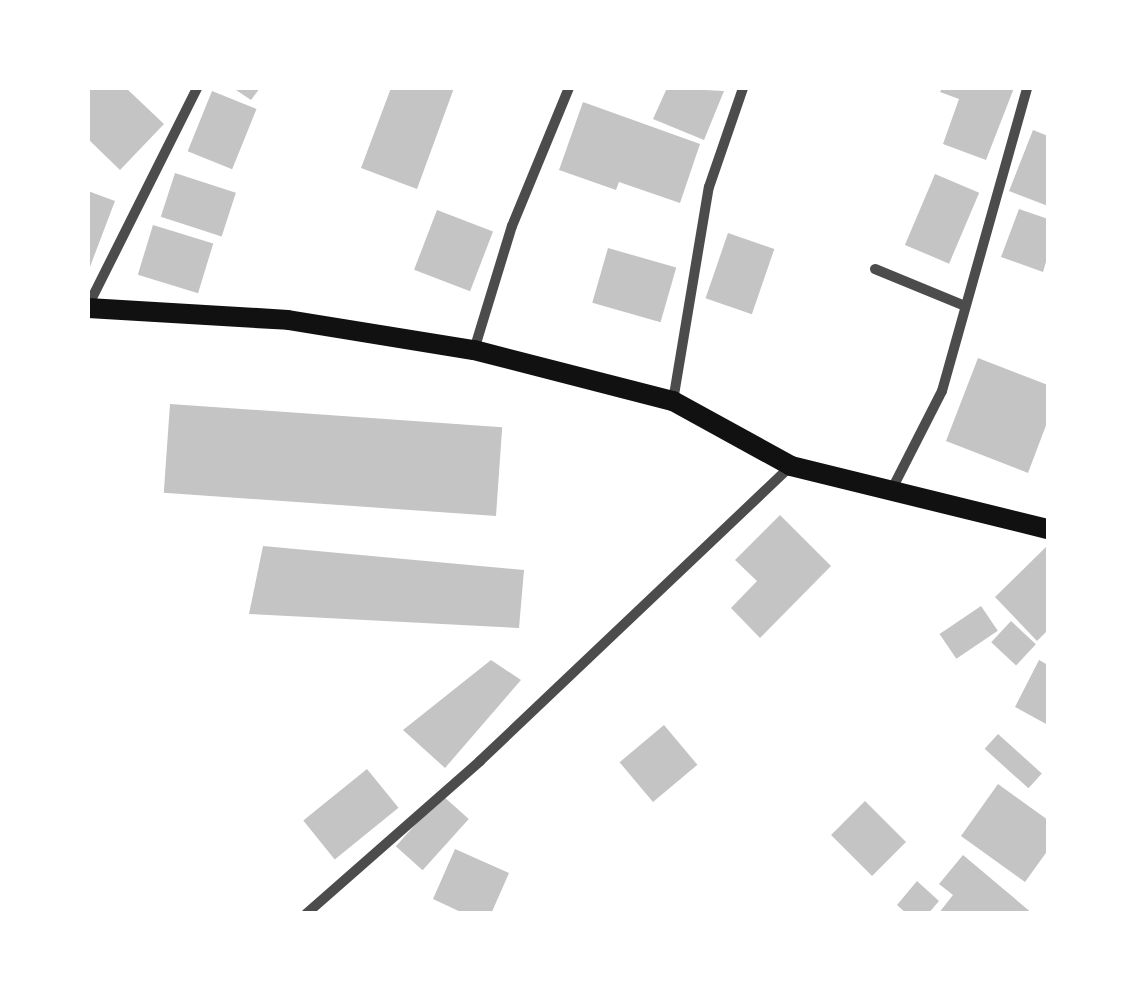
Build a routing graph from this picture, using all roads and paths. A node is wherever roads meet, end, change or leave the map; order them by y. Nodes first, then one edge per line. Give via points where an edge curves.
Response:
1 (197, 88) edge
2 (569, 88) edge
3 (743, 88) edge
4 (1027, 88) edge
5 (875, 269) dead end
6 (965, 306) junction
7 (88, 308) edge
8 (474, 350) junction
9 (673, 401) junction
10 (791, 466) junction
11 (891, 491) junction
12 (1048, 530) edge
13 (306, 914) edge

1 - 7 street
2 - 8 street via 512,226
3 - 9 street via 709,187
4 - 6 street
5 - 6 street
6 - 11 street via 942,391
7 - 8 main road via 288,320
8 - 9 main road
9 - 10 main road
10 - 11 main road
10 - 13 street via 494,748
11 - 12 main road

